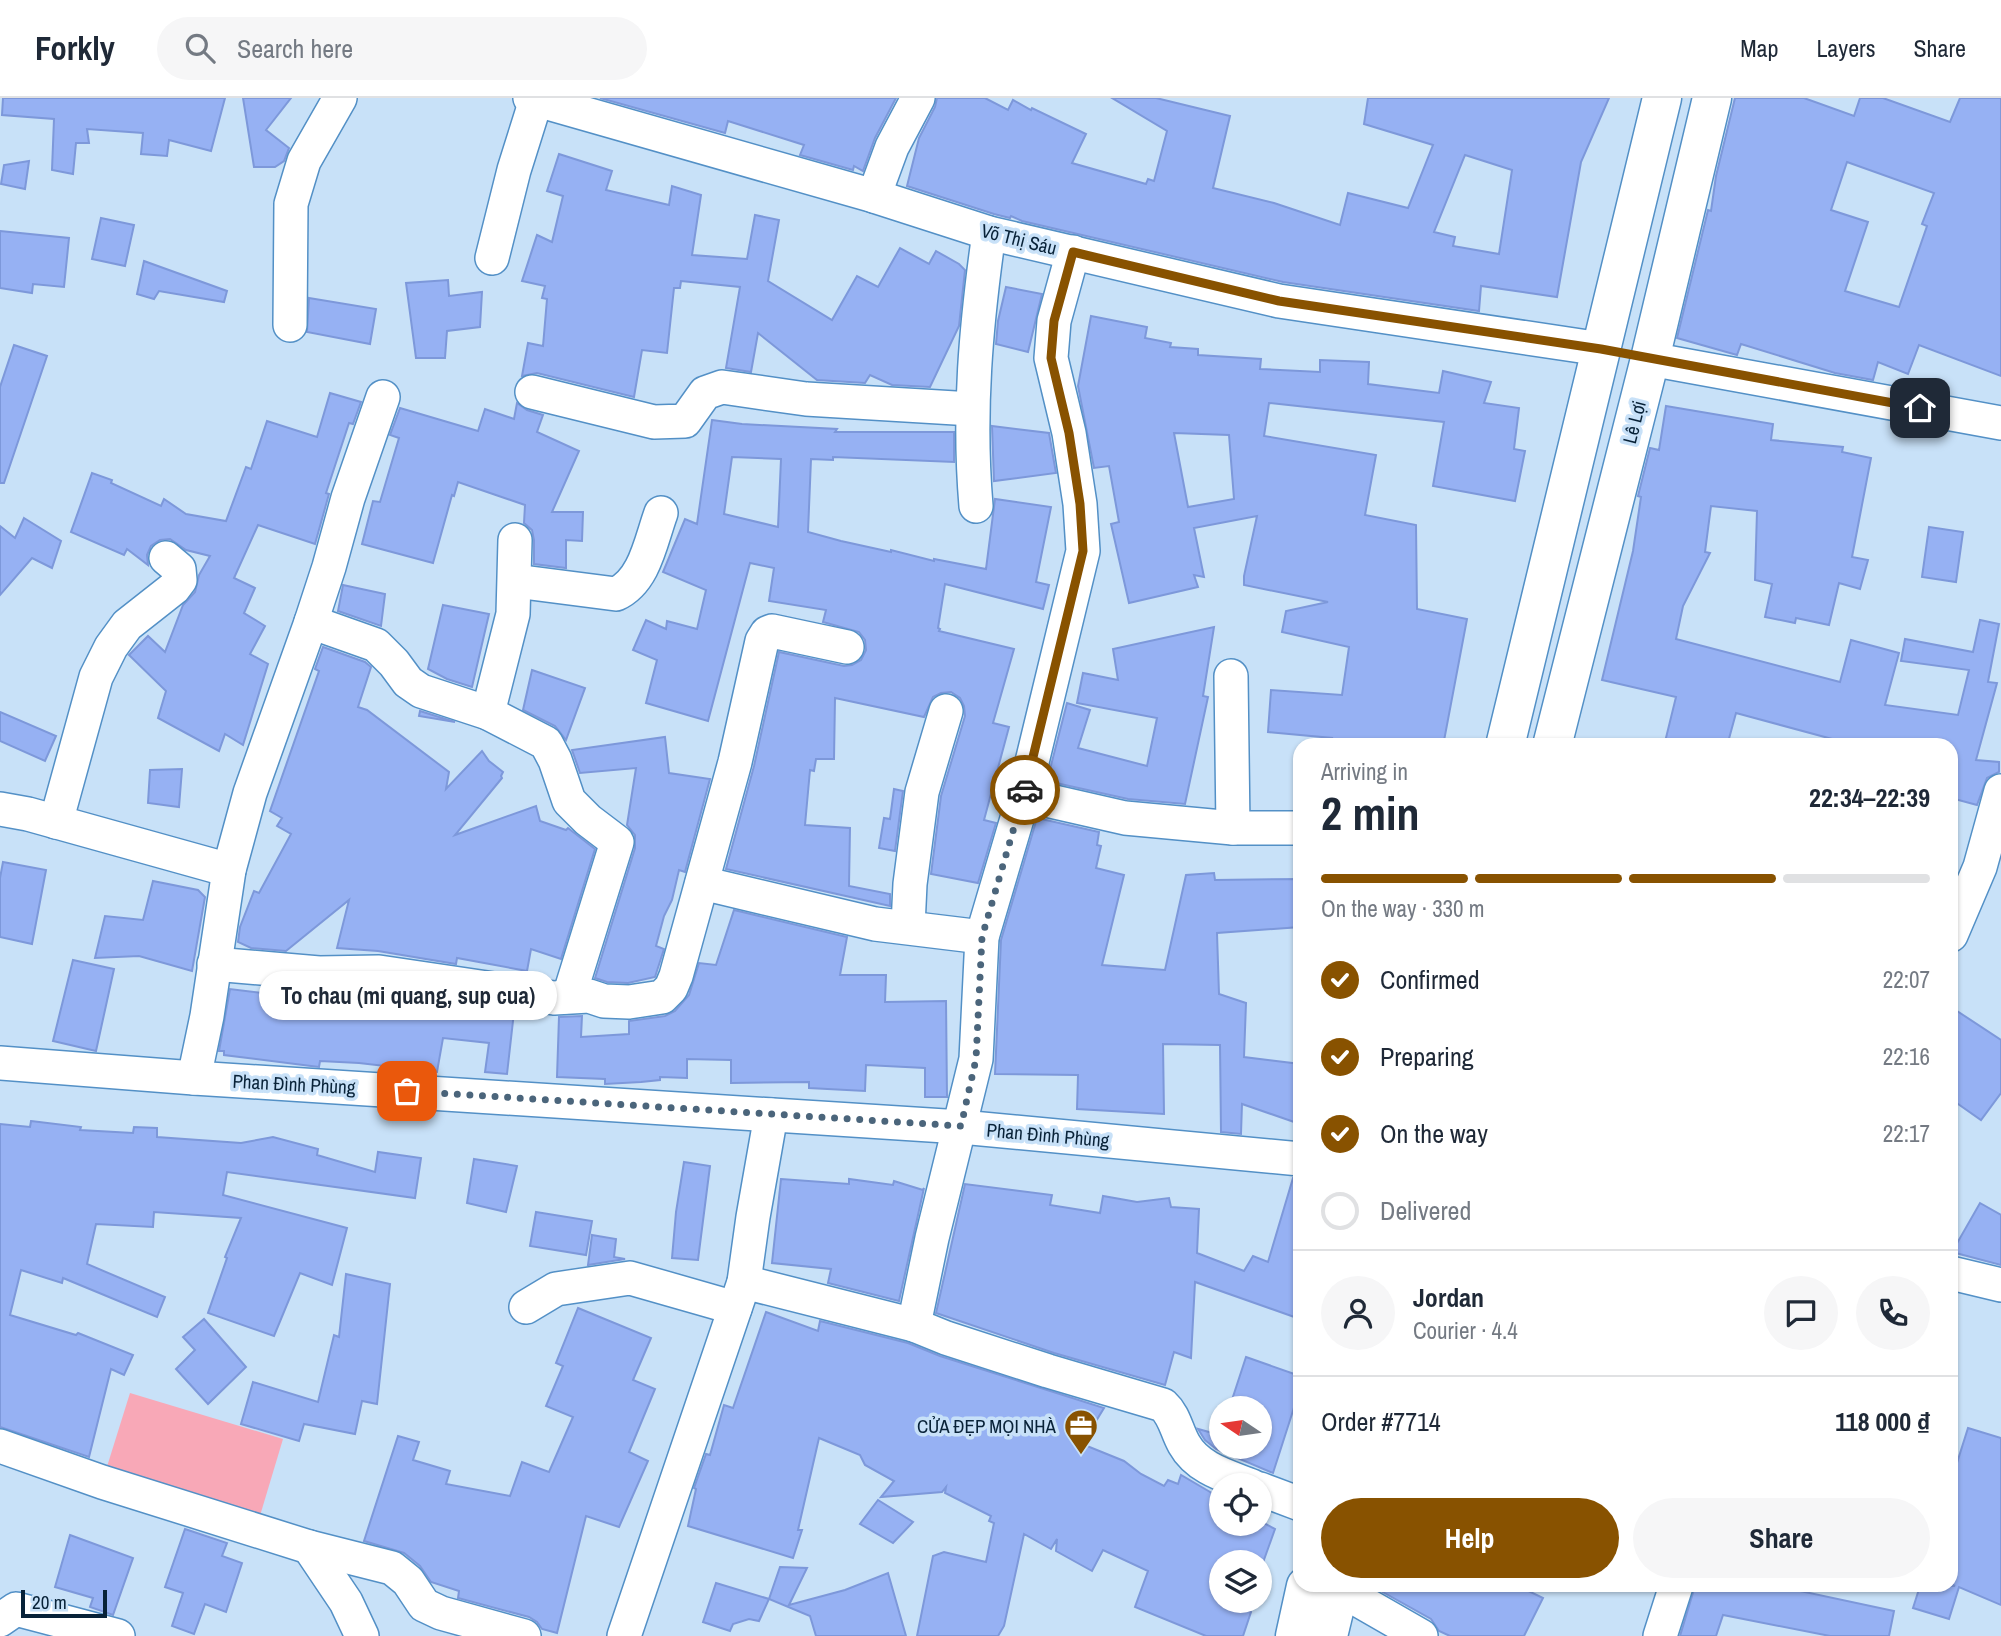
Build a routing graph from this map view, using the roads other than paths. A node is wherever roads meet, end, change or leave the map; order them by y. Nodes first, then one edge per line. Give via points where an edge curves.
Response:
1 (340, 98) edge
2 (918, 98) edge
3 (1662, 98) edge
4 (1712, 98) edge
5 (533, 99) edge
6 (874, 196) junction
7 (989, 233) junction
8 (1073, 252) junction
9 (492, 258) dead end
10 (290, 326) dead end
11 (1601, 349) junction
12 (1650, 359) junction
13 (532, 392) dead end
14 (383, 397) dead end
15 (972, 409) junction
16 (2001, 423) edge
17 (976, 506) dead end
18 (661, 513) dead end
19 (515, 540) dead end
20 (166, 558) dead end
21 (515, 582) junction
22 (311, 622) junction
23 (847, 647) dead end
24 (1231, 676) dead end
25 (946, 711) dead end
26 (488, 713) junction
27 (1507, 738) edge
28 (1554, 738) edge
29 (2001, 791) edge
30 (1024, 795) junction
31 (0, 809) edge
32 (56, 822) junction
33 (1233, 828) junction
34 (1293, 828) edge
35 (229, 870) junction
36 (702, 883) junction
37 (1958, 919) edge
38 (908, 926) junction
39 (982, 937) junction
40 (214, 964) junction
41 (564, 997) junction
42 (0, 1063) edge
43 (194, 1078) junction
44 (771, 1115) junction
45 (961, 1126) junction
46 (1293, 1158) edge
47 (1958, 1275) edge
48 (2001, 1285) edge
49 (740, 1295) junction
50 (526, 1307) dead end
51 (914, 1325) junction
52 (0, 1446) edge
53 (1219, 1473) edge
54 (1272, 1494) edge
55 (1293, 1501) edge
56 (309, 1547) junction
57 (1325, 1592) edge
58 (1328, 1592) edge
59 (1337, 1592) edge
60 (1674, 1592) edge
61 (0, 1620) edge
62 (118, 1636) edge
63 (362, 1636) edge
64 (524, 1636) edge
65 (624, 1636) edge
66 (1295, 1636) edge
67 (1328, 1636) edge
68 (1421, 1636) edge
69 (1660, 1636) edge

1 - 10 street via 304,161 291,204
2 - 6 street via 892,147
3 - 11 main road
4 - 12 main road, Lê Lợi
5 - 6 street, Võ Thị Sáu
5 - 9 street
6 - 7 street, Võ Thị Sáu
7 - 8 street, Võ Thị Sáu
7 - 15 street
8 - 11 street, Võ Thị Sáu via 1279,301
8 - 30 street via 1054,321 1051,358 1069,433 1083,551
11 - 12 main road
11 - 27 main road
12 - 16 street
12 - 28 main road, Lê Lợi
13 - 15 street via 654,422 685,421 705,393 722,387 806,399
14 - 22 street
15 - 17 street
18 - 21 street via 637,579 628,589 617,594
19 - 21 street
20 - 32 street via 178,569 180,580 127,625 111,647 96,677
21 - 26 street via 513,614
22 - 26 street via 376,645 421,691
22 - 35 street via 250,793
23 - 36 street via 772,631 762,640
24 - 33 street
25 - 38 street via 922,792
26 - 41 street via 546,743 569,801 617,842 571,990
29 - 37 street via 1980,867
30 - 33 street via 1125,818
30 - 39 street
31 - 32 street
32 - 35 street
33 - 34 street
35 - 40 street
36 - 38 street via 875,924
36 - 41 street via 676,976 662,997 629,1002
38 - 39 street
39 - 45 street via 976,1059
40 - 41 street via 319,973 379,972
40 - 43 street
42 - 43 street, Phan Đình Phùng
43 - 44 street, Phan Đình Phùng
44 - 45 street, Phan Đình Phùng
44 - 49 street
45 - 46 street, Phan Đình Phùng
45 - 51 street
47 - 48 street
49 - 50 street via 630,1278 556,1289
49 - 51 street
49 - 65 street
51 - 53 street via 1163,1405 1195,1459
52 - 56 street
54 - 55 street
56 - 63 street
56 - 64 street via 392,1567 424,1605
57 - 66 main road
58 - 67 main road
59 - 68 street
60 - 69 street
61 - 62 street via 16,1609

